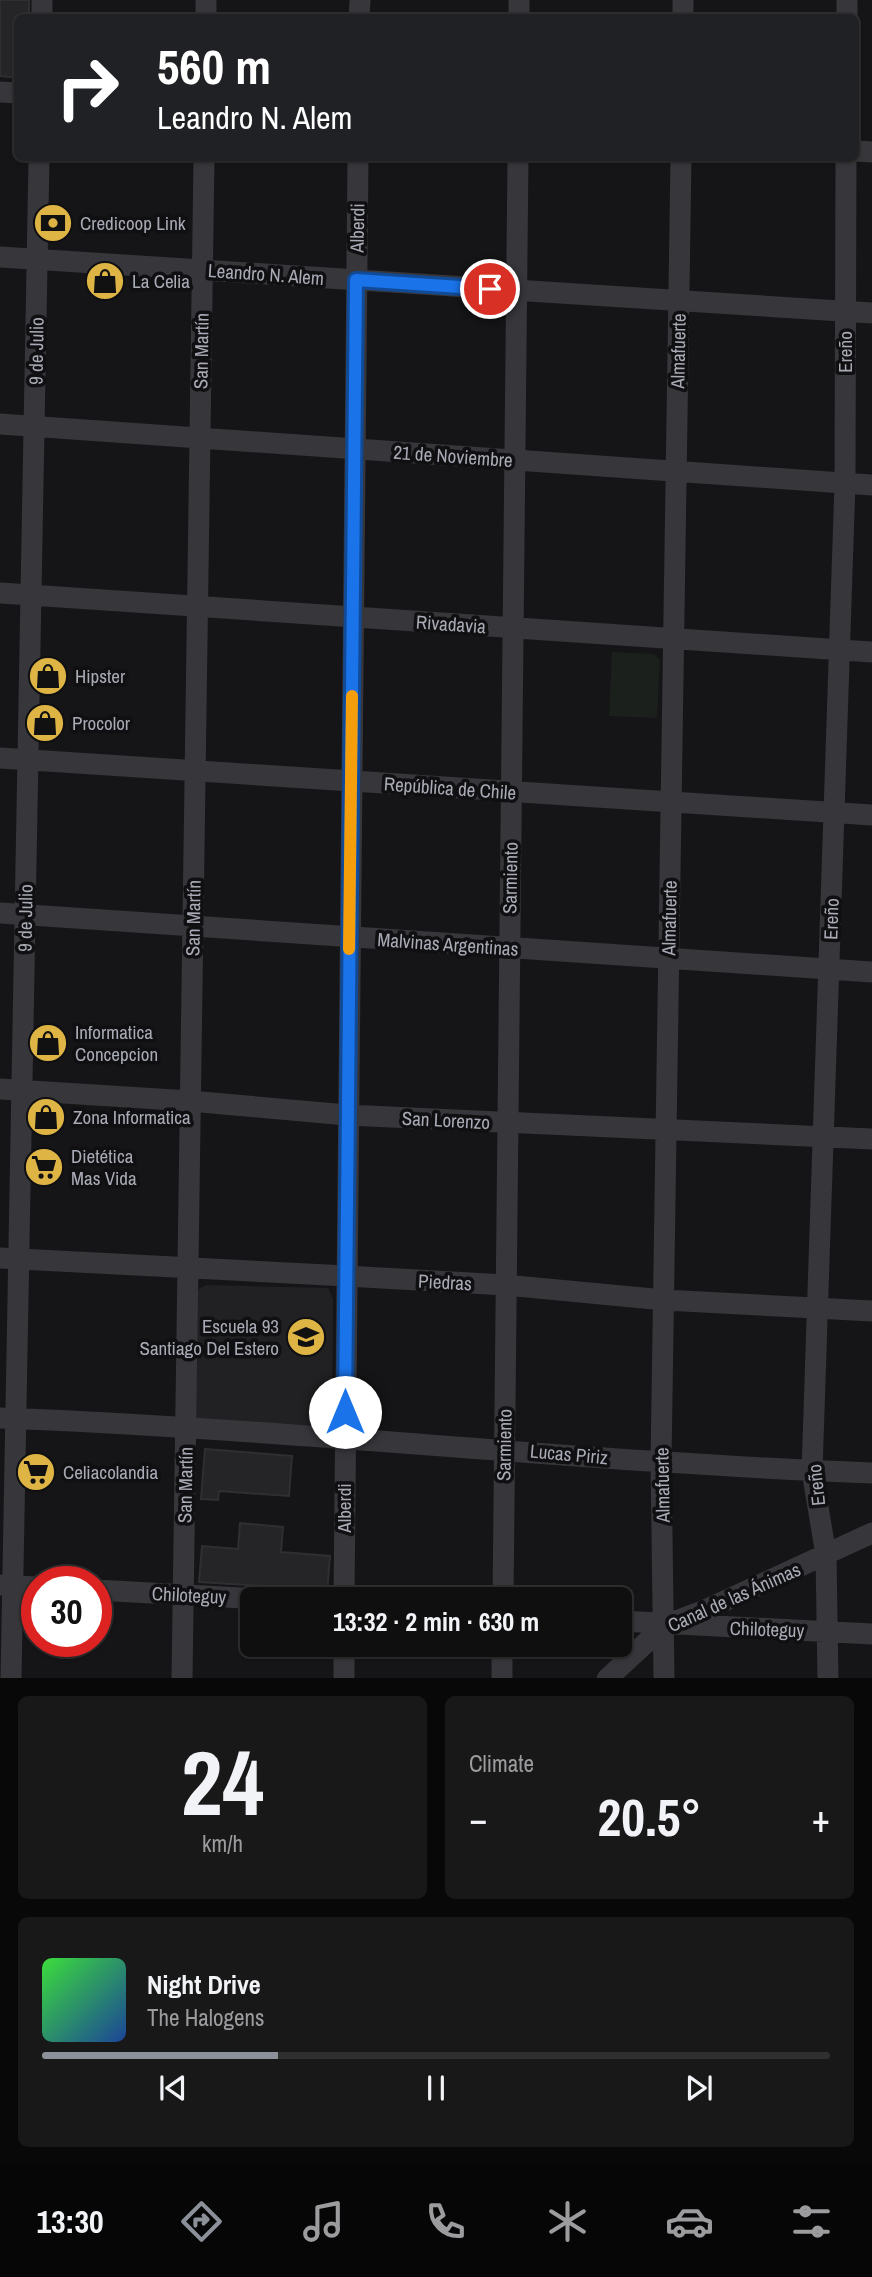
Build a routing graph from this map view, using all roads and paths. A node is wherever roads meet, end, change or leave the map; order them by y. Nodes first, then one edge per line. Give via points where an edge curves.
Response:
1 (39, 161) edge
2 (204, 161) edge
3 (358, 161) edge
4 (518, 161) edge
5 (681, 161) edge
6 (846, 161) edge
7 (0, 257) edge
8 (37, 259) junction
9 (202, 271) junction
10 (356, 280) junction
11 (516, 291) junction
12 (679, 301) junction
13 (845, 311) junction
14 (872, 313) edge
15 (0, 424) edge
16 (34, 426) junction
17 (200, 439) junction
18 (355, 449) junction
19 (514, 460) junction
20 (676, 472) junction
21 (845, 483) junction
22 (872, 485) edge
23 (0, 593) edge
24 (31, 596) junction
25 (197, 607) junction
26 (353, 617) junction
27 (513, 628) junction
28 (673, 639) junction
29 (839, 649) junction
30 (872, 652) edge
31 (0, 758) edge
32 (28, 760) junction
33 (195, 772) junction
34 (351, 781) junction
35 (511, 792) junction
36 (671, 802) junction
37 (834, 812) junction
38 (872, 815) edge
39 (0, 913) edge
40 (25, 914) junction
41 (193, 927) junction
42 (349, 937) junction
43 (509, 948) junction
44 (669, 959) junction
45 (829, 970) junction
46 (872, 972) edge
47 (0, 1088) edge
48 (22, 1090) junction
49 (190, 1101) junction
50 (347, 1115) junction
51 (508, 1123) junction
52 (666, 1130) junction
53 (823, 1137) junction
54 (872, 1139) edge
55 (9, 1259) edge
56 (188, 1267) junction
57 (345, 1276) junction
58 (506, 1285) junction
59 (664, 1300) junction
60 (818, 1307) junction
61 (872, 1311) edge
62 (8, 1418) edge
63 (186, 1429) junction
64 (345, 1440) junction
65 (504, 1449) junction
66 (661, 1462) junction
67 (813, 1471) junction
68 (872, 1473) edge
69 (872, 1533) edge
70 (826, 1555) junction
71 (6, 1585) edge
72 (344, 1587) edge
73 (503, 1587) edge
74 (112, 1591) edge
75 (183, 1595) junction
76 (240, 1598) edge
77 (632, 1623) edge
78 (665, 1625) junction
79 (828, 1632) junction
80 (872, 1634) edge
81 (344, 1657) edge
82 (502, 1657) edge
83 (10, 1678) edge
84 (182, 1678) edge
85 (344, 1678) edge
86 (502, 1678) edge
87 (607, 1678) edge
88 (664, 1678) edge
89 (828, 1678) edge

1 - 8 street, 9 de Julio
2 - 9 street, San Martín
3 - 10 street, Alberdi
4 - 11 street, Sarmiento
5 - 12 street, Almafuerte
6 - 13 street, Ereño
7 - 8 street, Leandro N. Alem
8 - 9 street, Leandro N. Alem
8 - 16 street, 9 de Julio
9 - 10 street, Leandro N. Alem
9 - 17 street, San Martín
10 - 11 street, Leandro N. Alem
10 - 18 street, Alberdi
11 - 12 street, Leandro N. Alem
11 - 19 street, Sarmiento
12 - 13 street, Leandro N. Alem
12 - 20 street, Almafuerte
13 - 14 street, Leandro N. Alem
13 - 21 street, Ereño
15 - 16 street, 21 de Noviembre
16 - 17 street, 21 de Noviembre
16 - 24 street, 9 de Julio
17 - 18 street, 21 de Noviembre
17 - 25 street, San Martín
18 - 19 street, 21 de Noviembre
18 - 26 street, Alberdi
19 - 20 street, 21 de Noviembre
19 - 27 street, Sarmiento
20 - 21 street, 21 de Noviembre
20 - 28 street, Almafuerte
21 - 22 street, 21 de Noviembre
21 - 29 street, Ereño
23 - 24 street, Rivadavia
24 - 25 street, Rivadavia
24 - 32 street, 9 de Julio
25 - 26 street, Rivadavia
25 - 33 street, San Martín
26 - 27 street, Rivadavia
26 - 34 street, Alberdi
27 - 28 street, Rivadavia
27 - 35 street, Sarmiento
28 - 29 street, Rivadavia
28 - 36 street, Almafuerte
29 - 30 street, Rivadavia
29 - 37 street, Ereño
31 - 32 street, República de Chile
32 - 33 street, República de Chile
32 - 40 street, 9 de Julio
33 - 34 street, República de Chile
33 - 41 street, San Martín
34 - 35 street, República de Chile
34 - 42 street, Alberdi
35 - 36 street, República de Chile
35 - 43 street, Sarmiento
36 - 37 street, República de Chile
36 - 44 street, Almafuerte
37 - 38 street, República de Chile
37 - 45 street, Ereño
39 - 40 street, Malvinas Argentinas
40 - 41 street, Malvinas Argentinas
40 - 48 street, 9 de Julio
41 - 42 street, Malvinas Argentinas
41 - 49 street, San Martín
42 - 43 street, Malvinas Argentinas
42 - 50 street, Alberdi
43 - 44 street, Malvinas Argentinas
43 - 51 street, Sarmiento
44 - 45 street, Malvinas Argentinas
44 - 52 street, Almafuerte
45 - 46 street, Malvinas Argentinas
45 - 53 street, Ereño
47 - 48 street, San Lorenzo
48 - 49 street, San Lorenzo
48 - 55 street, 9 de Julio
49 - 50 street, San Lorenzo
49 - 56 street, San Martín
50 - 51 street, San Lorenzo
50 - 57 street, Alberdi
51 - 52 street, San Lorenzo
51 - 58 street, Sarmiento
52 - 53 street, San Lorenzo
52 - 59 street, Almafuerte
53 - 54 street, San Lorenzo
53 - 60 street, Ereño
55 - 56 street, Piedras
55 - 62 street, 9 de Julio
56 - 57 street, Piedras
56 - 63 street, San Martín
57 - 58 street, Piedras
57 - 64 street, Alberdi
58 - 59 street, Piedras
58 - 65 street, Sarmiento
59 - 60 street, Piedras
59 - 66 street, Almafuerte
60 - 61 street, Piedras
60 - 67 street, Ereño
62 - 63 street, Lucas Piriz
62 - 71 street, 9 de Julio
63 - 64 street, Lucas Piriz
63 - 75 street, San Martín
64 - 65 street, Lucas Piriz
64 - 72 street, Alberdi
65 - 66 street, Lucas Piriz
65 - 73 street, Sarmiento
66 - 67 street, Lucas Piriz
66 - 78 street, Almafuerte
67 - 68 street, Lucas Piriz
67 - 70 street, Ereño
69 - 70 street, Canal de las Ánimas
70 - 78 street, Canal de las Ánimas
70 - 79 street, Ereño
71 - 83 street, 9 de Julio
74 - 75 street, Chiloteguy
75 - 76 street, Chiloteguy
75 - 84 street, San Martín
77 - 78 street, Chiloteguy
78 - 79 street, Chiloteguy
78 - 87 street, Canal de las Ánimas
78 - 88 street, Almafuerte
79 - 80 street, Chiloteguy
79 - 89 street, Ereño
81 - 85 street
82 - 86 street

